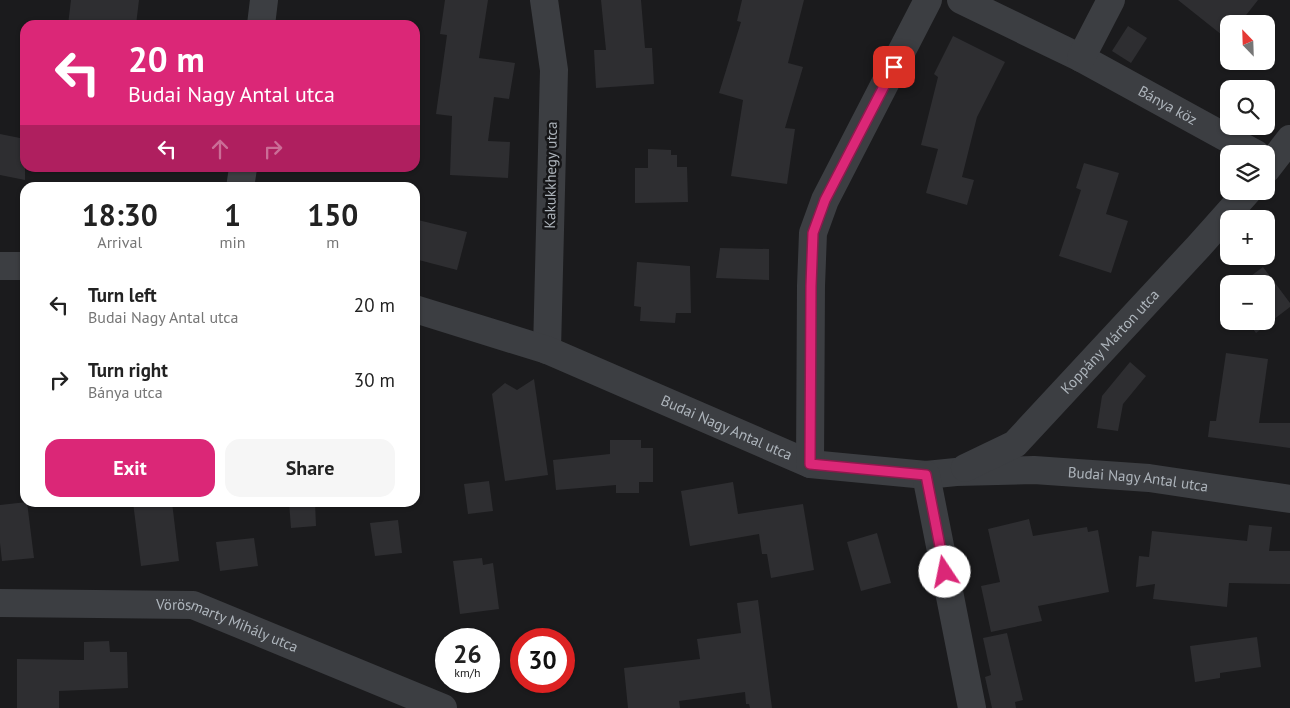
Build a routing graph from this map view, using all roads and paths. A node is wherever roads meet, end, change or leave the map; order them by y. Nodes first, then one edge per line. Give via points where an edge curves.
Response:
1 (264, 0) edge
2 (544, 0) edge
3 (928, 0) edge
4 (961, 0) edge
5 (1111, 0) edge
6 (262, 20) edge
7 (1081, 58) junction
8 (1290, 139) edge
9 (1235, 145) edge
10 (1275, 153) edge
11 (1240, 200) edge
12 (0, 266) edge
13 (20, 266) edge
14 (420, 311) edge
15 (546, 350) junction
16 (810, 464) junction
17 (956, 472) junction
18 (926, 475) junction
19 (1290, 499) edge
20 (0, 603) edge
21 (443, 708) edge
22 (972, 708) edge

1 - 6 street
2 - 15 street, Kakukkhegy utca via 554,70
3 - 16 street via 825,200 813,233
4 - 7 street, Bánya köz
5 - 7 street
7 - 9 street, Bánya köz
8 - 10 street
11 - 17 street, Koppány Márton utca via 1015,444
12 - 13 street
14 - 15 street, Budai Nagy Antal utca
15 - 16 street, Budai Nagy Antal utca
16 - 18 street, Budai Nagy Antal utca
17 - 18 street, Budai Nagy Antal utca
17 - 19 street, Budai Nagy Antal utca via 1034,470 1149,478
18 - 22 street
20 - 21 street, Vörösmarty Mihály utca via 193,605

